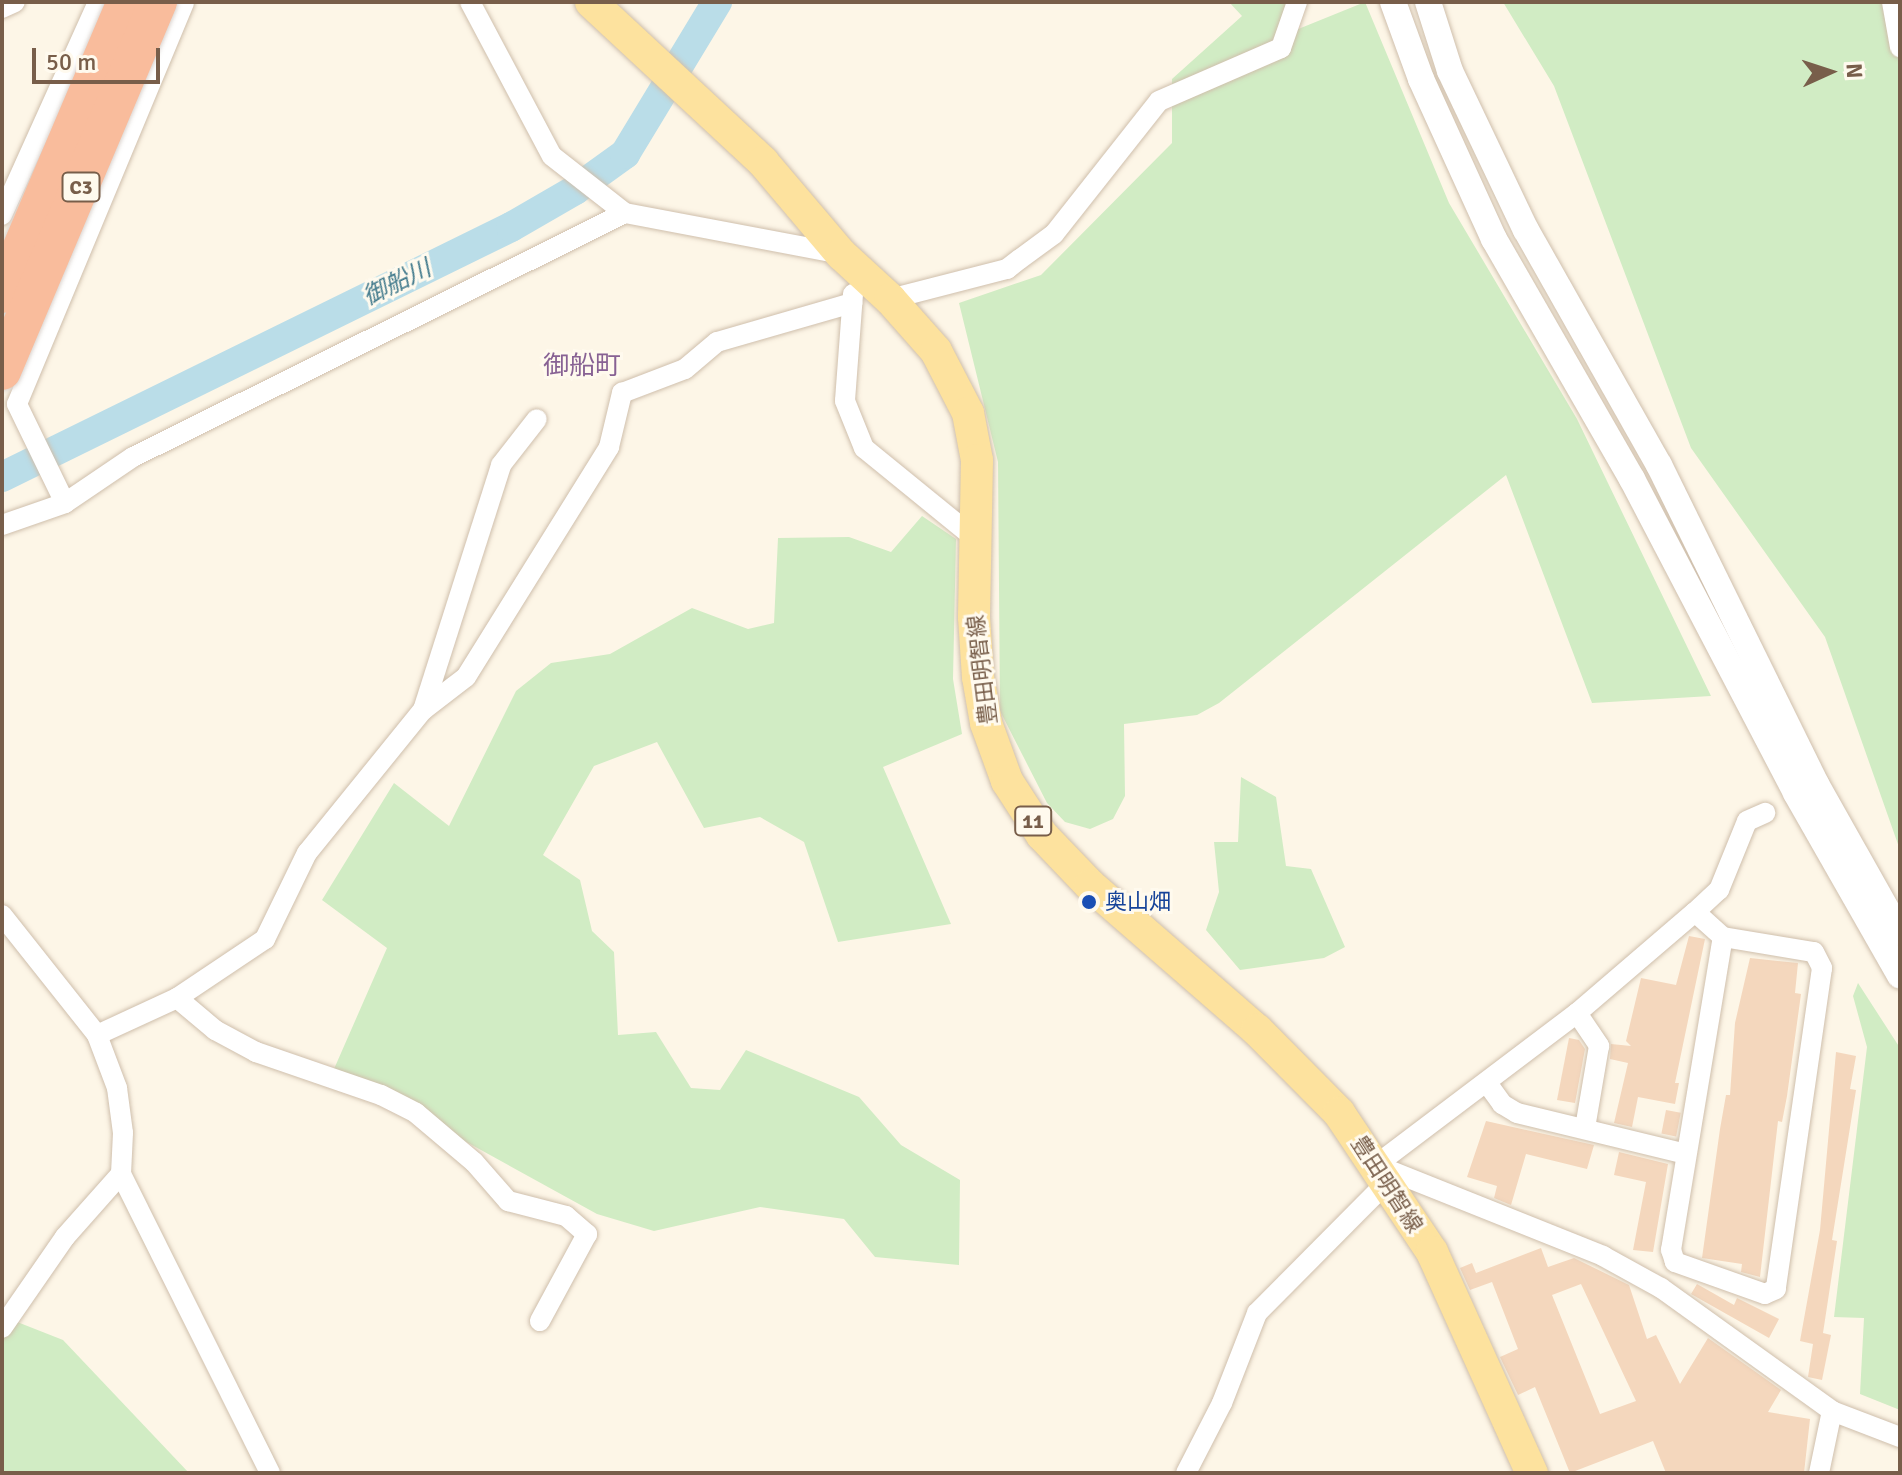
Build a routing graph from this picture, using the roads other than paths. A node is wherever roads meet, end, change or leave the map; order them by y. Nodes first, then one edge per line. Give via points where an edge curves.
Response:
1 (15, 2) edge
2 (98, 2) edge
3 (126, 2) edge
4 (158, 2) edge
5 (184, 2) edge
6 (470, 2) edge
7 (591, 2) edge
8 (1297, 2) edge
9 (1393, 2) edge
10 (1428, 2) edge
11 (1892, 2) edge
12 (2, 8) edge
13 (1900, 47) edge
14 (72, 59) junction
15 (149, 94) junction
16 (625, 213) junction
17 (2, 215) edge
18 (849, 261) junction
19 (2, 294) edge
20 (890, 299) junction
21 (852, 303) junction
22 (2, 336) edge
23 (39, 346) junction
24 (2, 371) edge
25 (537, 419) dead end
26 (62, 497) junction
27 (2, 525) edge
28 (977, 540) junction
29 (423, 710) junction
30 (1765, 813) dead end
31 (1695, 912) junction
32 (2, 915) edge
33 (1900, 933) edge
34 (1723, 937) junction
35 (1900, 975) edge
36 (177, 998) junction
37 (1577, 1013) junction
38 (97, 1035) junction
39 (1487, 1083) junction
40 (1585, 1128) junction
41 (1686, 1154) junction
42 (121, 1174) junction
43 (1382, 1174) junction
44 (540, 1321) dead end
45 (2, 1328) edge
46 (1832, 1411) junction
47 (1900, 1437) edge
48 (270, 1473) edge
49 (1186, 1473) edge
50 (1532, 1473) edge
51 (1819, 1473) edge

1 - 12 street
2 - 14 street
3 - 19 highway, C3, bridge
4 - 24 highway, C3, bridge
5 - 15 street
6 - 16 street via 559,163
7 - 18 main road, 豊田明智線 / 11 via 763,162
8 - 20 street via 1281,48 1159,101 1054,234 1007,269
9 - 35 street via 1421,79 1494,239 1632,479 1796,793
10 - 33 street via 1450,71 1526,230 1659,465 1816,784
11 - 13 street
14 - 15 street
14 - 17 street
15 - 23 street
16 - 18 street
16 - 26 street
18 - 20 main road, 豊田明智線 / 11
18 - 21 street
20 - 28 main road, 豊田明智線 / 11 via 936,351 968,413 977,460
21 - 28 street via 845,401 864,448
21 - 29 street via 717,342 685,369 622,393 609,447 466,677
22 - 23 street
23 - 26 street via 17,404
25 - 29 street via 501,465
26 - 27 street
28 - 43 main road, 豊田明智線 / 11 via 978,677 986,723 1007,781 1051,845 1173,960 1257,1030 1339,1113
29 - 36 street via 307,853 265,939
30 - 31 street via 1747,821 1719,890
31 - 34 street
31 - 37 street
32 - 38 street
34 - 41 street
34 - 41 street via 1814,952 1822,968 1776,1289 1765,1294 1675,1262 1671,1250
36 - 38 street
36 - 44 street via 215,1030 256,1052 381,1095 416,1113 474,1162 508,1201 566,1216 587,1234
37 - 39 street
37 - 40 street via 1599,1046
38 - 42 street via 117,1088
39 - 40 street via 1502,1104 1517,1113
39 - 43 street
40 - 41 street
42 - 45 street via 65,1237
42 - 48 street
43 - 46 street via 1603,1256 1661,1288
43 - 49 street via 1257,1313 1222,1403
43 - 50 main road, 豊田明智線 / 11 via 1432,1252
46 - 47 street
46 - 51 street

